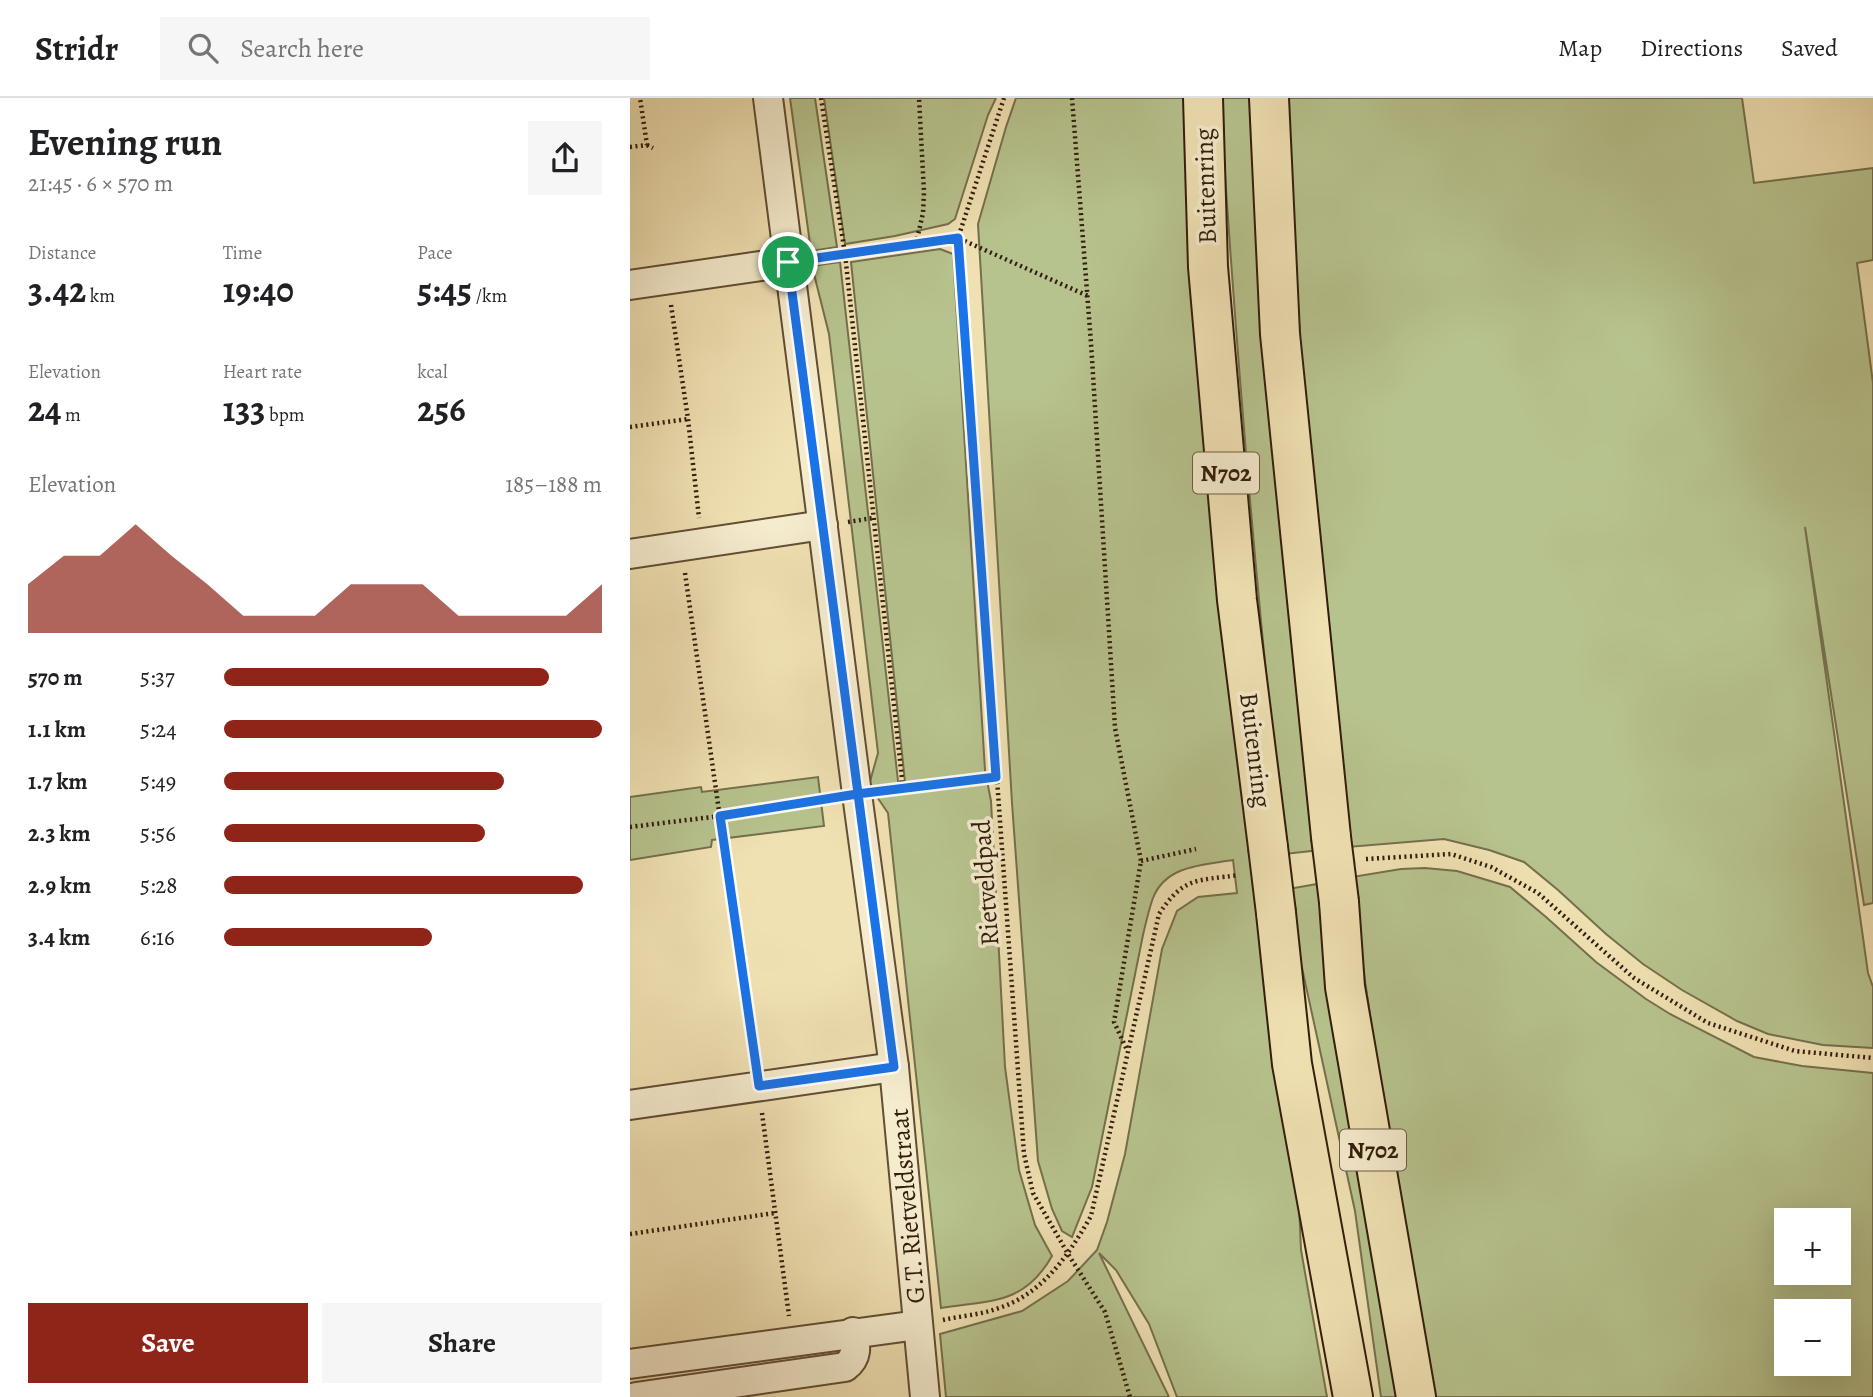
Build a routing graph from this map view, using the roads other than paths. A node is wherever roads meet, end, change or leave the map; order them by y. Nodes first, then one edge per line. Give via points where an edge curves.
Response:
1 (768, 98) edge
2 (1203, 98) edge
3 (1269, 98) edge
4 (788, 262) junction
5 (630, 285) edge
6 (822, 525) junction
7 (630, 554) edge
8 (894, 1067) junction
9 (630, 1105) edge
10 (918, 1325) junction
11 (853, 1332) junction
12 (630, 1364) edge
13 (636, 1397) edge
14 (925, 1397) edge
15 (1353, 1397) edge
16 (1416, 1397) edge

1 - 4 street, G.T. Rietveldstraat
2 - 15 highway, Buitenring / N702, bridge via 1209,281 1237,600 1293,1064
3 - 16 highway, N702, bridge via 1280,334 1345,987
4 - 5 street
4 - 6 street, G.T. Rietveldstraat
6 - 7 street
6 - 8 street, G.T. Rietveldstraat
8 - 9 street
8 - 10 street, G.T. Rietveldstraat
10 - 11 street
10 - 14 street, G.T. Rietveldstraat
11 - 12 street
11 - 13 street via 857,1350 845,1367

